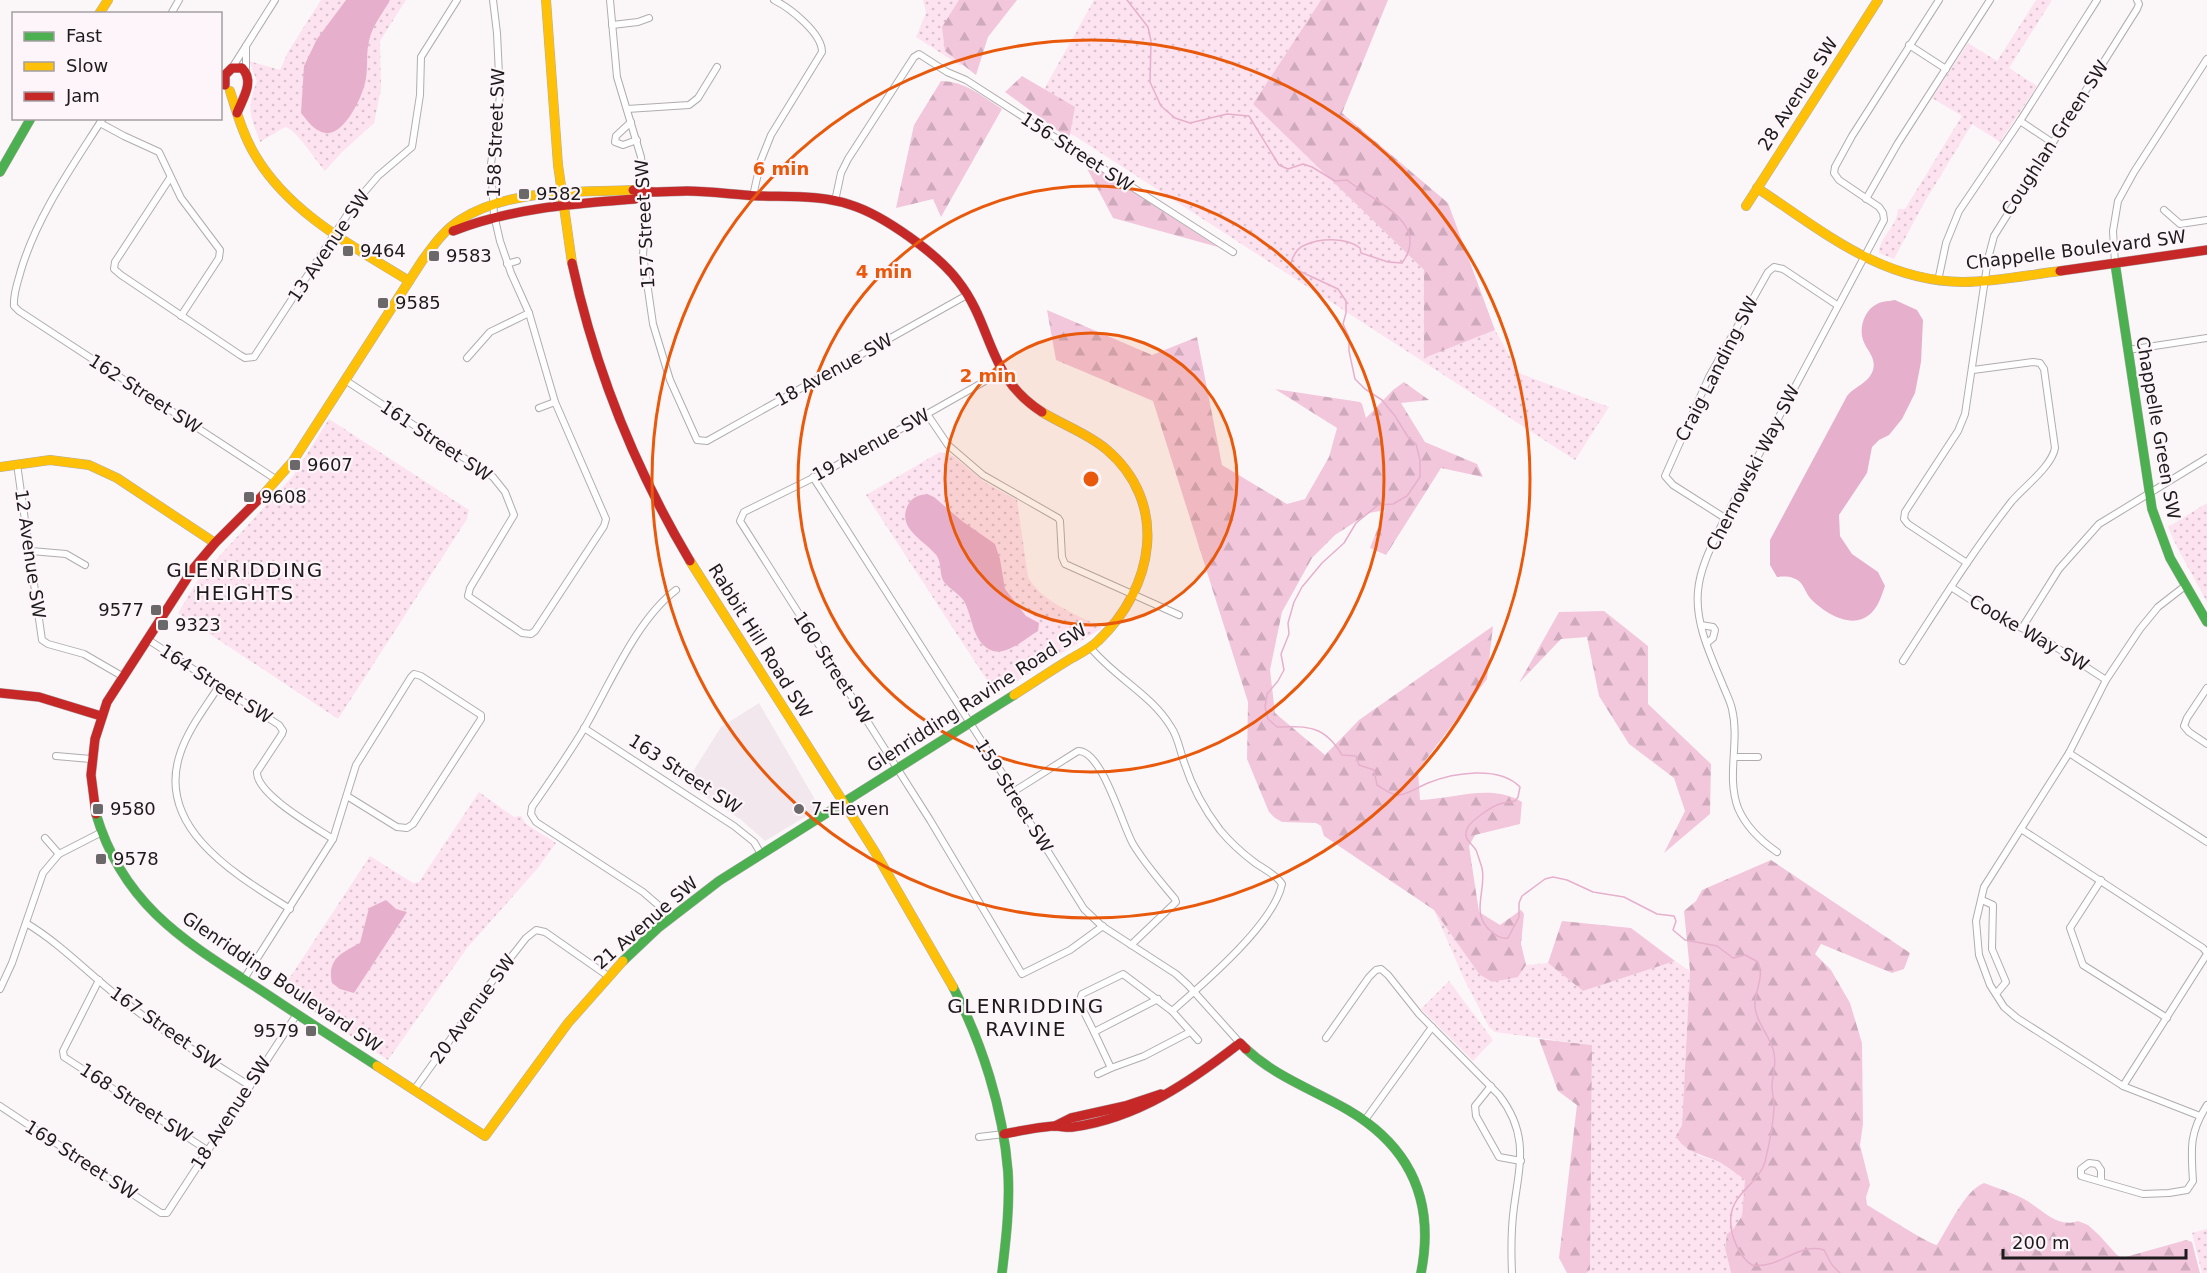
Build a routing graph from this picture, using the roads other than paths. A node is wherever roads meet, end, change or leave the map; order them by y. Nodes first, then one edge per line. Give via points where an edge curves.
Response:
1 (108, 0) edge
2 (275, 0) edge
3 (457, 0) edge
4 (494, 0) edge
5 (546, 0) edge
6 (610, 0) edge
7 (774, 0) edge
8 (1878, 0) edge
9 (1939, 0) edge
10 (1990, 0) edge
11 (2097, 0) edge
12 (2138, 0) edge
13 (103, 12) edge
14 (649, 18) dead end
15 (612, 25) junction
16 (1909, 45) junction
17 (246, 46) junction
18 (2207, 59) edge
19 (717, 67) dead end
20 (1946, 69) junction
21 (226, 70) edge
22 (246, 70) junction
23 (225, 86) edge
24 (245, 89) junction
25 (627, 109) junction
26 (236, 113) junction
27 (30, 120) edge
28 (102, 121) edge
29 (2020, 121) junction
30 (631, 122) junction
31 (637, 140) junction
32 (2053, 143) junction
33 (0, 172) edge
34 (170, 178) junction
35 (1757, 188) junction
36 (645, 193) junction
37 (563, 194) junction
38 (753, 196) junction
39 (1866, 199) junction
40 (835, 201) junction
41 (564, 205) junction
42 (1746, 206) dead end
43 (494, 210) junction
44 (2163, 210) dead end
45 (2207, 220) edge
46 (335, 233) junction
47 (2207, 250) edge
48 (1233, 252) dead end
49 (1864, 256) junction
50 (518, 261) dead end
51 (2115, 263) junction
52 (507, 264) junction
53 (409, 281) junction
54 (1938, 281) junction
55 (1985, 281) junction
56 (967, 295) junction
57 (1837, 304) junction
58 (529, 313) junction
59 (181, 316) junction
60 (2207, 338) edge
61 (2128, 350) junction
62 (467, 358) dead end
63 (1973, 370) junction
64 (1001, 372) junction
65 (345, 380) junction
66 (555, 402) junction
67 (539, 408) dead end
68 (927, 414) junction
69 (700, 442) joint
70 (2207, 458) edge
71 (17, 464) junction
72 (0, 467) edge
73 (813, 477) junction
74 (277, 480) junction
75 (2149, 492) junction
76 (741, 516) joint
77 (1725, 518) junction
78 (215, 543) junction
79 (30, 551) junction
80 (1967, 562) junction
81 (85, 565) dead end
82 (2185, 586) junction
83 (1951, 587) junction
84 (676, 590) dead end
85 (1135, 595) junction
86 (1179, 615) dead end
87 (2207, 622) edge
88 (1701, 625) junction
89 (2022, 628) junction
90 (531, 634) joint
91 (147, 639) junction
92 (1707, 643) junction
93 (1090, 647) junction
94 (1904, 661) dead end
95 (122, 676) junction
96 (2106, 680) junction
97 (219, 686) junction
98 (2207, 688) edge
99 (0, 693) edge
100 (101, 716) junction
101 (969, 723) junction
102 (584, 728) junction
103 (2207, 744) edge
104 (2069, 753) junction
105 (56, 756) dead end
106 (1734, 757) junction
107 (1758, 757) dead end
108 (91, 759) junction
109 (898, 769) junction
110 (1013, 792) junction
111 (347, 796) junction
112 (843, 803) junction
113 (2021, 829) junction
114 (100, 833) junction
115 (45, 838) dead end
116 (333, 839) junction
117 (2207, 842) edge
118 (1777, 852) dead end
119 (59, 854) junction
120 (761, 854) junction
121 (2102, 880) junction
122 (1982, 900) junction
123 (290, 909) junction
124 (672, 917) junction
125 (26, 923) junction
126 (1103, 926) junction
127 (1131, 945) junction
128 (2207, 953) edge
129 (608, 976) junction
130 (99, 980) junction
131 (244, 980) junction
132 (0, 989) edge
133 (1194, 992) junction
134 (1996, 994) junction
135 (1158, 999) junction
136 (1173, 1011) junction
137 (297, 1014) junction
138 (2167, 1018) junction
139 (1432, 1027) junction
140 (1094, 1032) junction
141 (1190, 1032) junction
142 (1326, 1038) dead end
143 (1198, 1040) dead end
144 (1240, 1043) junction
145 (1111, 1068) junction
146 (1098, 1074) dead end
147 (250, 1086) junction
148 (1491, 1086) junction
149 (2123, 1086) junction
150 (414, 1090) junction
151 (2207, 1105) edge
152 (0, 1106) edge
153 (2200, 1116) junction
154 (1365, 1120) junction
155 (1004, 1134) junction
156 (485, 1136) joint
157 (979, 1137) dead end
158 (207, 1150) junction
159 (1521, 1161) junction
160 (2101, 1180) dead end
161 (164, 1213) joint
162 (1002, 1273) edge
163 (1421, 1273) edge
164 (1512, 1273) edge

1 - 13 street
2 - 17 street
3 - 46 street, 13 Avenue SW via 422,57 412,147 369,186
4 - 43 street, 158 Street SW via 500,82 492,155
5 - 37 street, Rabbit Hill Road SW
6 - 15 street, 157 Street SW
7 - 38 street via 801,18 823,48 771,135
8 - 35 street, 28 Avenue SW
9 - 16 street
10 - 20 street
11 - 29 street
12 - 32 street, Coughlan Green SW via 2137,9
14 - 15 street
15 - 25 street, 157 Street SW via 617,77
16 - 20 street
16 - 39 street via 1835,167 1839,180
17 - 21 street
17 - 22 street
18 - 51 street via 2118,201 2113,231
19 - 25 street via 698,98 689,105
20 - 39 street
21 - 22 street
21 - 23 street
22 - 24 street via 249,78
23 - 24 street via 238,92
23 - 26 street
24 - 26 street
25 - 30 street, 157 Street SW
26 - 46 street via 253,152 279,188
27 - 33 street
28 - 34 street via 159,152
28 - 74 street, 162 Street SW via 39,223 23,264 14,306
29 - 32 street
29 - 54 street via 1959,211
30 - 31 street, 157 Street SW
30 - 31 street, 157 Street SW via 615,142 623,145
31 - 36 street, 157 Street SW
32 - 55 street, Coughlan Green SW via 1997,229
34 - 59 street via 221,254
34 - 59 street via 114,269
35 - 42 street, 28 Avenue SW
35 - 49 street, Chappelle Boulevard SW
36 - 37 street, Glenridding Boulevard SW via 633,190
36 - 38 street, Glenridding Ravine Road SW via 686,191
36 - 41 street, Glenridding Boulevard SW via 634,199
36 - 69 street, 157 Street SW via 643,255 653,324 673,389
37 - 41 street, Rabbit Hill Road SW
37 - 43 street, Glenridding Boulevard SW via 512,200
38 - 40 street, Glenridding Ravine Road SW
39 - 49 street via 1882,210 1884,220
40 - 48 street, 156 Street SW via 841,173 851,153 919,54 966,80
40 - 56 street, Glenridding Ravine Road SW via 865,210 933,255 954,274
41 - 43 street, Glenridding Boulevard SW
41 - 112 street, Rabbit Hill Road SW via 572,263 591,342 630,448 667,523
43 - 52 street, 158 Street SW
43 - 53 street, Glenridding Boulevard SW via 453,231 432,248
44 - 45 street via 2180,224
46 - 53 street
46 - 59 street, 13 Avenue SW via 254,357 245,358
47 - 51 street, Chappelle Boulevard SW
49 - 54 street, Chappelle Boulevard SW via 1900,273
49 - 57 street, Chernowski Way SW
50 - 52 street
51 - 55 street, Chappelle Boulevard SW
51 - 61 street, Chappelle Green SW
52 - 58 street, 158 Street SW
53 - 65 street, Glenridding Boulevard SW
54 - 55 street, Chappelle Boulevard SW
55 - 63 street, Coughlan Green SW
56 - 64 street, Glenridding Ravine Road SW
56 - 69 street, 18 Avenue SW
57 - 77 street, Chernowski Way SW
57 - 77 street, Craig Landing SW via 1778,266 1771,268 1710,377 1665,476
58 - 62 street via 490,332
58 - 66 street, 158 Street SW
60 - 61 street
61 - 75 street, Chappelle Green SW
63 - 80 street, Coughlan Green SW via 1962,423 1904,519
63 - 80 street via 2040,363 2055,448 2054,457 2014,499
64 - 68 street, 19 Avenue SW
64 - 85 street, Glenridding Ravine Road SW via 1028,403 1100,445 1126,471 1141,499 1148,532 1145,565
65 - 74 street, Glenridding Boulevard SW
65 - 90 street, 161 Street SW via 493,477 505,492 513,519 468,593 472,601 522,633
66 - 67 street
66 - 90 street, 158 Street SW via 606,519
68 - 73 street, 19 Avenue SW
68 - 85 street via 948,445 983,475 1060,520 1063,562
70 - 75 street
71 - 72 street
71 - 78 street via 50,460 98,469
71 - 79 street, 12 Avenue SW
73 - 76 street, 19 Avenue SW
73 - 101 street, 159 Street SW
74 - 78 street, Glenridding Boulevard SW
75 - 82 street, Chappelle Green SW via 2160,533
75 - 89 street via 2090,533 2059,568
76 - 109 street, 160 Street SW via 741,524
77 - 88 street, Chernowski Way SW via 1705,562 1698,590
78 - 91 street, Glenridding Boulevard SW via 186,578
79 - 81 street via 66,554
79 - 95 street, 12 Avenue SW via 44,643 84,654
80 - 83 street
82 - 87 street, Chappelle Green SW
82 - 96 street via 2166,599 2146,621
83 - 89 street, Cooke Way SW
83 - 94 street
84 - 102 street via 656,608
85 - 86 street
85 - 93 street, Glenridding Ravine Road SW via 1114,627
88 - 92 street, Chernowski Way SW
88 - 92 street via 1715,630
89 - 96 street, Cooke Way SW
91 - 95 street, Glenridding Boulevard SW
91 - 97 street, 164 Street SW
92 - 106 street, Chernowski Way SW via 1732,708
93 - 101 street, Glenridding Ravine Road SW
93 - 133 street via 1163,715 1173,729 1192,784 1221,830 1247,857 1281,881 1280,891 1251,937
95 - 100 street, Glenridding Boulevard SW
96 - 104 street
97 - 116 street, 164 Street SW via 283,731 257,772 260,784
97 - 123 street via 179,756 176,774 182,814 193,832 226,867
98 - 103 street via 2184,726
99 - 100 street via 39,696
100 - 108 street, Glenridding Boulevard SW
101 - 109 street, Glenridding Ravine Road SW
101 - 110 street, 159 Street SW
102 - 120 street, 163 Street SW via 734,826 754,842
102 - 124 street via 531,814 536,822 643,892
104 - 113 street
104 - 117 street
105 - 108 street
106 - 107 street
106 - 118 street, Chernowski Way SW via 1732,778 1738,808 1761,841
108 - 114 street, Glenridding Boulevard SW via 92,801
109 - 112 street, Glenridding Ravine Road SW
109 - 126 street, 160 Street SW via 1022,974 1070,950
110 - 126 street, 159 Street SW via 1084,909
110 - 127 street via 1082,751 1099,767 1132,842 1176,902
111 - 111 street via 356,765 414,674 428,679 481,715 407,828 397,827
111 - 116 street
112 - 120 street, 21 Avenue SW
112 - 155 street, Rabbit Hill Road SW via 957,991 982,1048
113 - 121 street
113 - 122 street via 1984,887
114 - 119 street
114 - 131 street, Glenridding Boulevard SW via 117,870 144,903 184,940
115 - 119 street
116 - 123 street
119 - 125 street via 43,873
120 - 124 street, 21 Avenue SW
121 - 128 street
121 - 138 street via 2070,928 2083,964
122 - 134 street via 1976,921 1979,955
122 - 134 street via 1993,905 1992,949 2006,982
123 - 131 street
124 - 129 street, 21 Avenue SW
125 - 130 street, 167 Street SW via 64,948
125 - 132 street
126 - 127 street, 159 Street SW
127 - 133 street, 159 Street SW via 1176,974
128 - 138 street
129 - 150 street, 20 Avenue SW via 545,932 536,930 490,984
129 - 156 street, 21 Avenue SW via 557,1036
130 - 147 street, 167 Street SW via 152,1023
130 - 158 street, 168 Street SW via 63,1051 64,1057
131 - 137 street, Glenridding Boulevard SW
133 - 136 street
133 - 144 street, 159 Street SW
134 - 149 street via 2017,1018
135 - 136 street
135 - 140 street
135 - 140 street via 1123,974 1082,994 1078,1002
136 - 141 street
137 - 147 street, 18 Avenue SW
137 - 150 street, Glenridding Boulevard SW
138 - 149 street
139 - 142 street via 1381,969 1369,978
139 - 148 street
139 - 154 street
140 - 145 street
141 - 143 street
141 - 145 street
144 - 154 street via 1274,1073
144 - 155 street via 1199,1075 1151,1104 1070,1128 1055,1126
145 - 146 street
147 - 158 street, 18 Avenue SW
148 - 159 street via 1509,1107 1517,1125
148 - 159 street via 1475,1106 1476,1116 1499,1157
149 - 153 street
150 - 156 street, Glenridding Boulevard SW
151 - 153 street
152 - 161 street, 169 Street SW
153 - 160 street via 2192,1138 2192,1185 2181,1191 2143,1194
154 - 163 street via 1400,1155 1419,1195 1426,1227
155 - 157 street
155 - 162 street, Rabbit Hill Road SW via 1008,1200
158 - 161 street, 18 Avenue SW
159 - 164 street via 1513,1221

